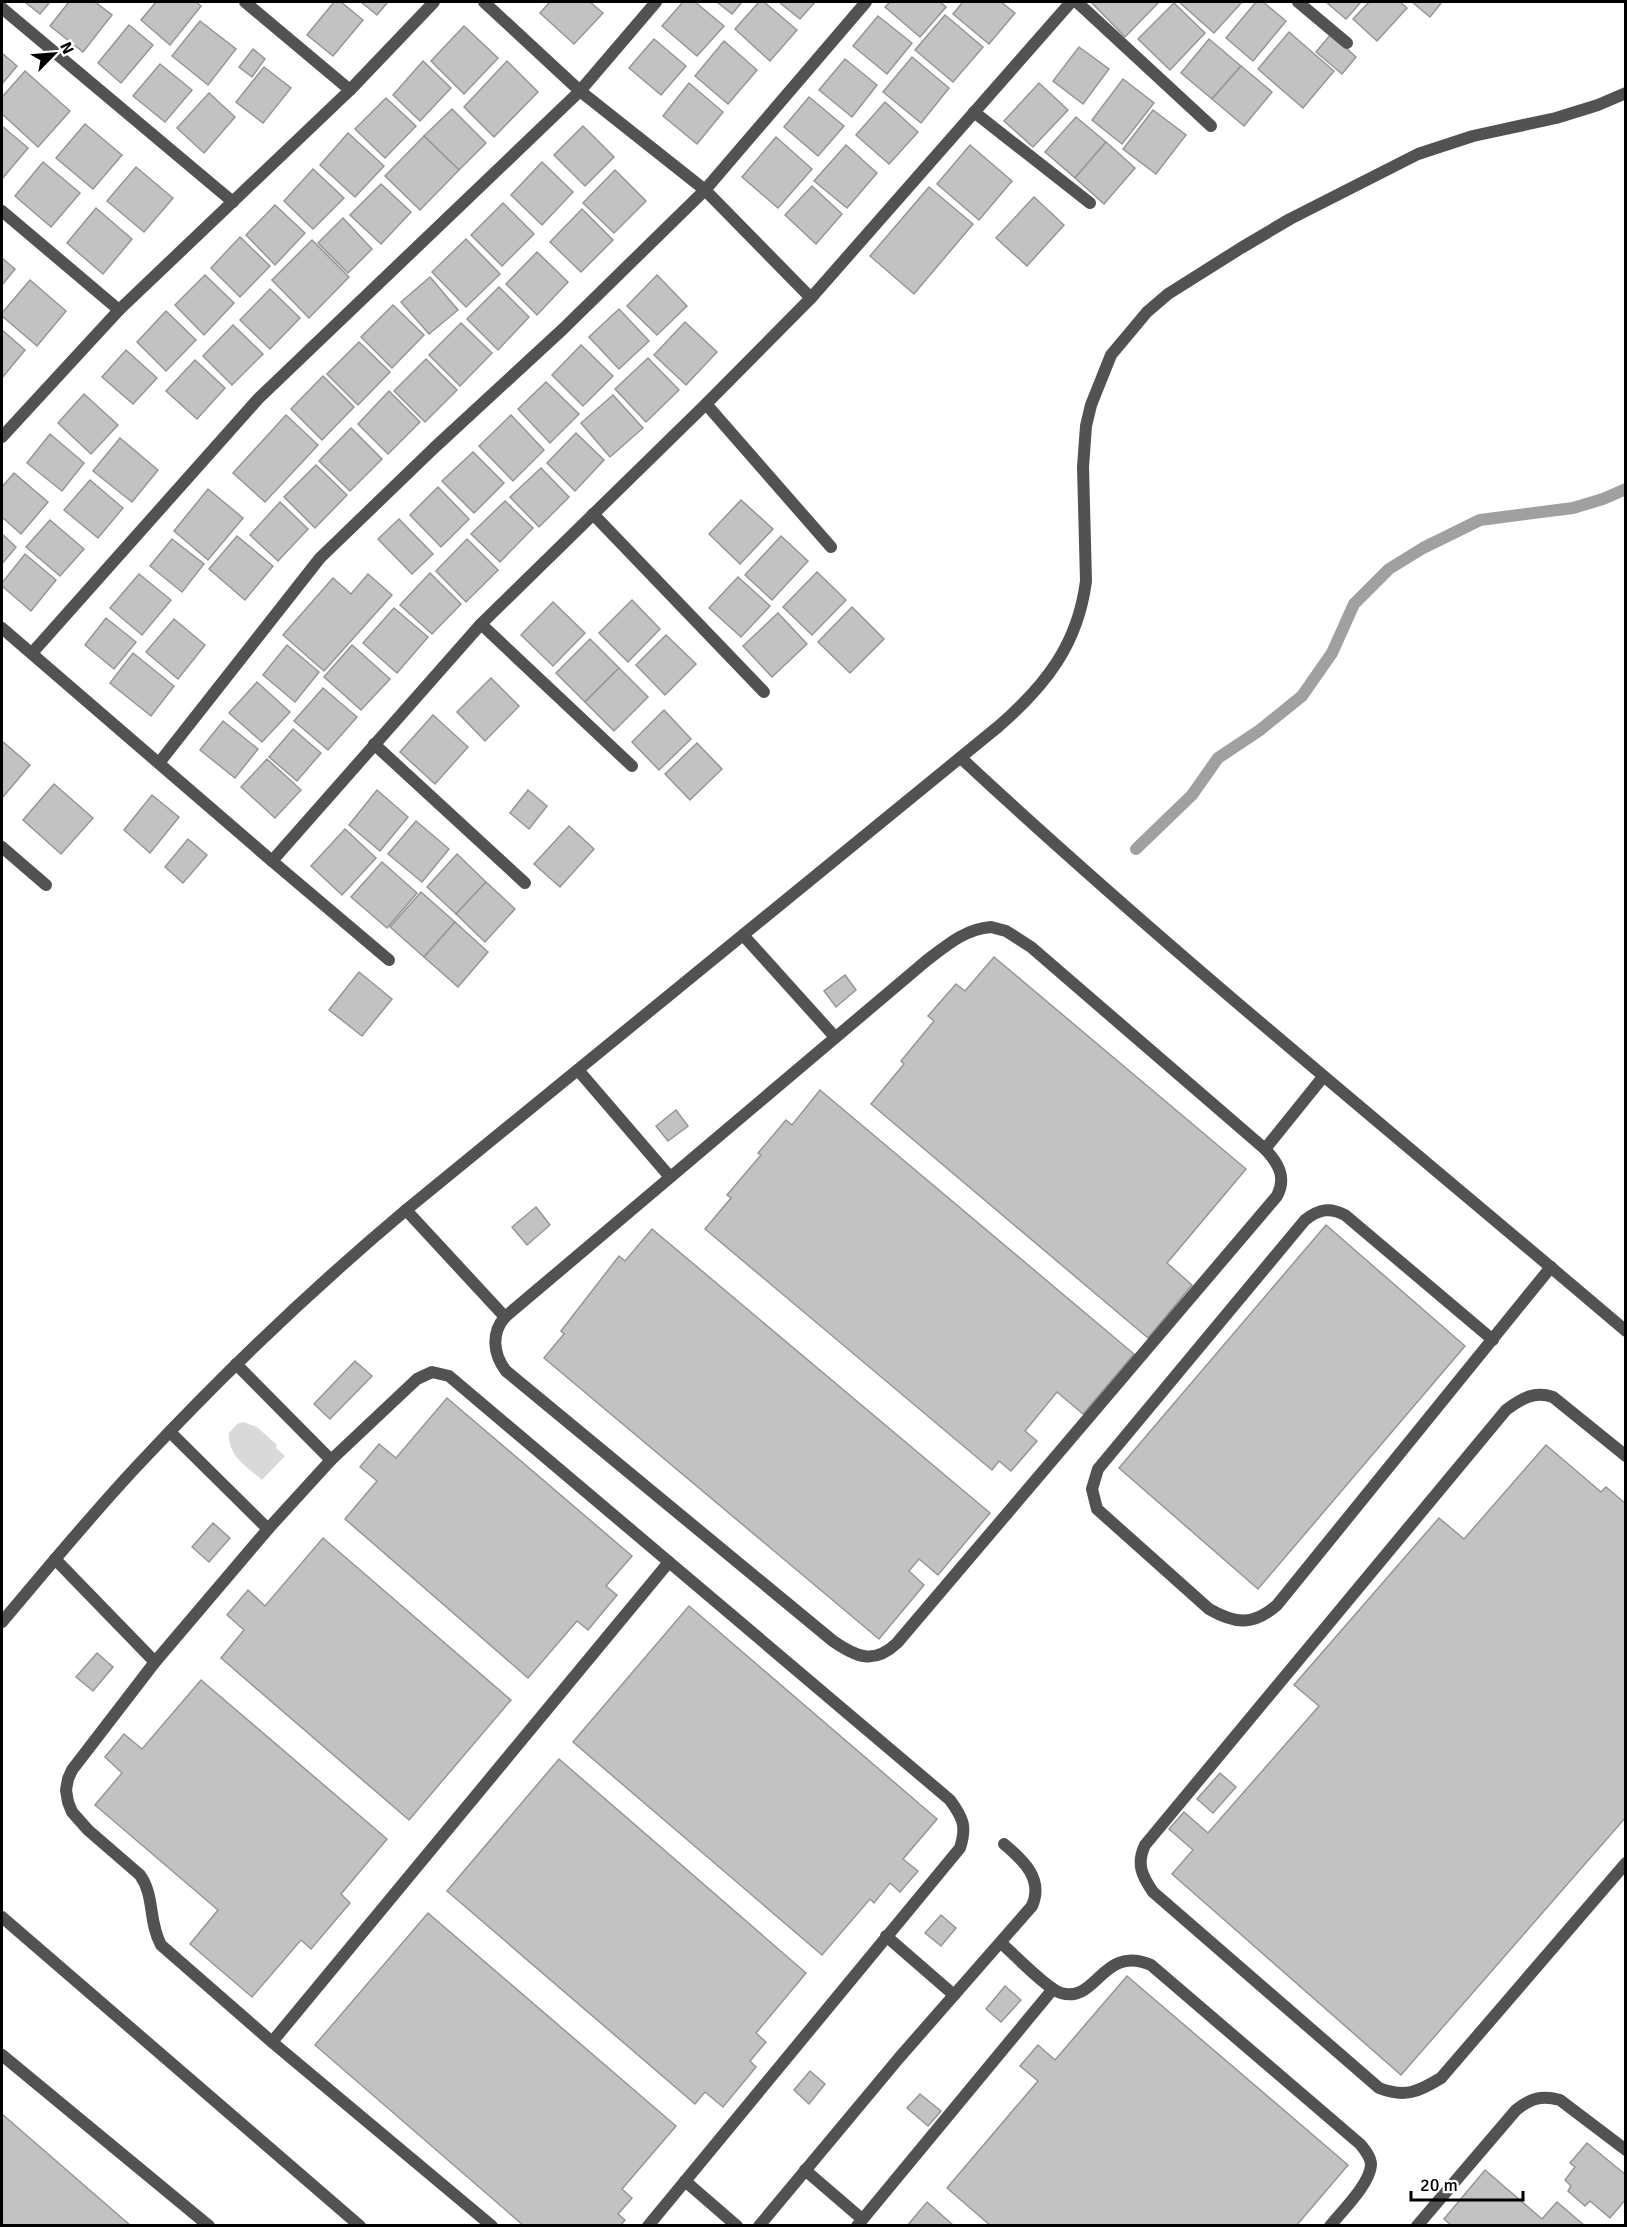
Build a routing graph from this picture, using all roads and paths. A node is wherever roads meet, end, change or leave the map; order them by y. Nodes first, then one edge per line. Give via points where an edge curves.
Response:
1 (245, 2) edge
2 (434, 2) edge
3 (484, 2) edge
4 (656, 2) edge
5 (866, 2) edge
6 (1071, 2) edge
7 (1077, 2) edge
8 (1298, 2) edge
9 (2, 8) edge
10 (1347, 43) dead end
11 (350, 90) junction
12 (580, 91) junction
13 (1626, 93) edge
14 (974, 112) junction
15 (1211, 126) dead end
16 (705, 190) junction
17 (233, 202) junction
18 (1090, 203) dead end
19 (2, 212) edge
20 (811, 298) junction
21 (119, 310) junction
22 (706, 404) junction
23 (6, 424) edge
24 (2, 437) edge
25 (593, 514) junction
26 (831, 547) dead end
27 (481, 624) junction
28 (2, 628) edge
29 (32, 653) junction
30 (764, 692) dead end
31 (374, 744) junction
32 (961, 758) junction
33 (159, 763) junction
34 (632, 766) dead end
35 (2, 847) edge
36 (272, 861) junction
37 (525, 883) dead end
38 (46, 885) dead end
39 (743, 934) junction
40 (389, 960) dead end
41 (836, 1037) junction
42 (578, 1070) junction
43 (1323, 1077) junction
44 (1264, 1149) junction
45 (670, 1177) junction
46 (406, 1210) junction
47 (1551, 1267) junction
48 (505, 1317) junction
49 (1626, 1331) edge
50 (1493, 1340) junction
51 (236, 1364) junction
52 (170, 1432) junction
53 (1626, 1456) edge
54 (332, 1460) junction
55 (268, 1529) junction
56 (55, 1559) junction
57 (669, 1562) junction
58 (2, 1622) edge
59 (156, 1662) junction
60 (1004, 1844) dead end
61 (1626, 1863) edge
62 (2, 1917) edge
63 (886, 1936) junction
64 (1001, 1943) junction
65 (1053, 1989) junction
66 (954, 1995) junction
67 (272, 2042) junction
68 (2, 2055) edge
69 (1626, 2150) edge
70 (805, 2170) junction
71 (685, 2181) junction
72 (859, 2222) edge
73 (209, 2226) edge
74 (360, 2226) edge
75 (492, 2226) edge
76 (648, 2226) edge
77 (737, 2226) edge
78 (759, 2226) edge
79 (1330, 2226) edge
80 (1417, 2226) edge

1 - 11 street
2 - 11 street
3 - 12 street
4 - 12 street
5 - 16 street
6 - 14 street
7 - 15 street
8 - 10 street
9 - 17 street
11 - 17 street
12 - 16 street
12 - 29 street via 258,399
13 - 32 street via 1556,118 1473,136 1418,154 1249,243 1168,294 1147,312 1112,355 1098,383 1086,426 1086,581 1078,620 1055,666 1027,700
14 - 18 street
14 - 20 street
16 - 20 street
16 - 33 street via 320,558
17 - 21 street
19 - 21 street
20 - 22 street
21 - 23 street
22 - 25 street
22 - 26 street
23 - 24 street
25 - 27 street
25 - 30 street
27 - 31 street
27 - 34 street
28 - 29 street
29 - 33 street
31 - 36 street
31 - 37 street
32 - 39 street
32 - 43 street
33 - 36 street
35 - 38 street
36 - 40 street
39 - 41 street
39 - 42 street
41 - 44 street via 954,940 978,928 991,927 1006,931 1031,947
41 - 45 street
42 - 45 street
42 - 46 street
43 - 44 street
43 - 47 street
44 - 48 street via 1281,1173 1277,1196 897,1643 879,1656 860,1656 833,1641 506,1371 495,1346 498,1325
45 - 48 street
46 - 48 street
46 - 51 street
47 - 49 street
47 - 50 street
50 - 50 street via 1277,1605 1257,1619 1233,1620 1209,1609 1097,1509 1092,1489 1098,1470 1305,1220 1320,1210 1337,1210 1345,1215
51 - 52 street
51 - 54 street
52 - 55 street
52 - 56 street
53 - 61 street via 1553,1397 1530,1395 1506,1410 1152,1836 1140,1856 1140,1868 1153,1892 1379,2088 1395,2094 1411,2093 1441,2078
54 - 55 street
54 - 57 street via 417,1379 432,1372 449,1376
55 - 59 street
56 - 58 street
56 - 59 street
57 - 63 street via 950,1800 961,1815 965,1833 960,1848
57 - 67 street
59 - 67 street via 72,1770 68,1802 80,1822 144,1881 153,1928 161,1945
60 - 64 street via 1028,1868 1036,1893 1032,1906
62 - 74 street
63 - 66 street
63 - 71 street
64 - 65 street
64 - 66 street
65 - 72 street
65 - 79 street via 1065,1994 1079,1993 1109,1968 1130,1959 1151,1965 1364,2149 1371,2166 1367,2178
66 - 70 street
67 - 75 street
68 - 73 street
69 - 80 street via 1560,2100 1540,2097 1527,2101
70 - 72 street
70 - 78 street
71 - 76 street
71 - 77 street

